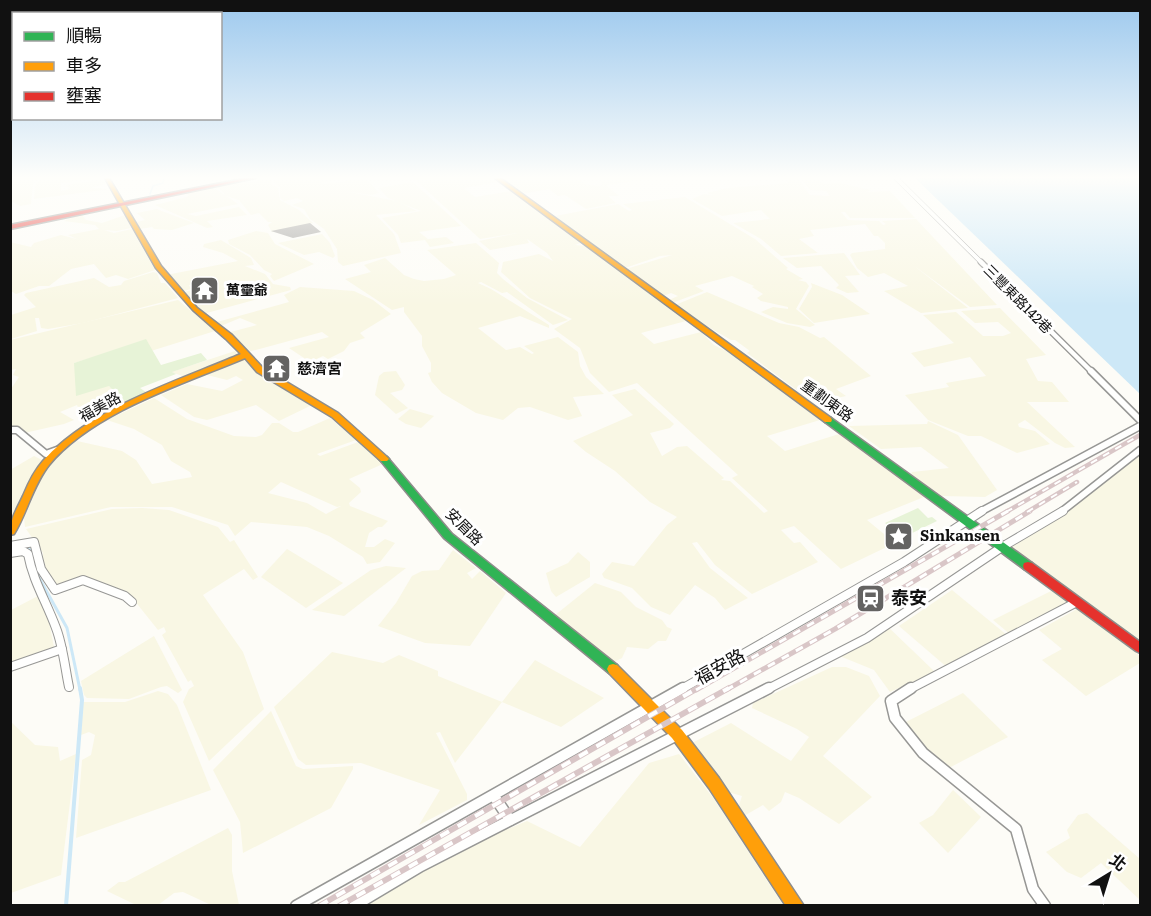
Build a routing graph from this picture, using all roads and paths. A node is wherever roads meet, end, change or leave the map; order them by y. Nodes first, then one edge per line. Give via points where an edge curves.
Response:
1 (36, 221) edge
2 (132, 221) edge
3 (556, 221) edge
4 (939, 221) edge
5 (10, 226) edge
6 (246, 355) junction
7 (1140, 420) edge
8 (1140, 426) edge
9 (10, 430) edge
10 (66, 446) junction
11 (1140, 450) edge
12 (966, 520) junction
13 (10, 532) edge
14 (10, 546) edge
15 (1002, 547) junction
16 (10, 553) edge
17 (132, 602) dead end
18 (1077, 602) junction
19 (1140, 648) edge
20 (62, 650) junction
21 (10, 667) edge
22 (69, 687) dead end
23 (649, 706) junction
24 (677, 734) junction
25 (494, 796) junction
26 (510, 820) junction
27 (296, 906) edge
28 (354, 906) edge
29 (796, 906) edge
30 (1045, 906) edge

1 - 5 street
2 - 6 street, 安眉路 via 173,286
3 - 12 street, 重劃東路
4 - 7 street, 三豐東路142巷
6 - 10 street, 福美路 via 108,417
6 - 23 street, 安眉路 via 279,383 335,415 395,469 448,536 607,663
8 - 12 street, 福安路
9 - 10 street via 17,430 46,454
10 - 13 street, 福美路 via 47,462
11 - 15 street via 1060,513
12 - 15 street, 重劃東路
12 - 23 street, 福安路 via 904,562
14 - 17 street via 34,542 41,569 55,590 83,580
15 - 18 street, 重劃東路
15 - 24 street via 867,638
16 - 20 street via 28,554 32,577 46,603
18 - 19 street, 重劃東路
18 - 30 street via 891,701 898,721 924,755 1016,829 1033,889
20 - 21 street
20 - 22 street
23 - 24 street, 安眉路
23 - 25 street, 福安路
24 - 26 street
24 - 29 street, 安眉路
25 - 26 street
25 - 27 street, 福安路
26 - 28 street

